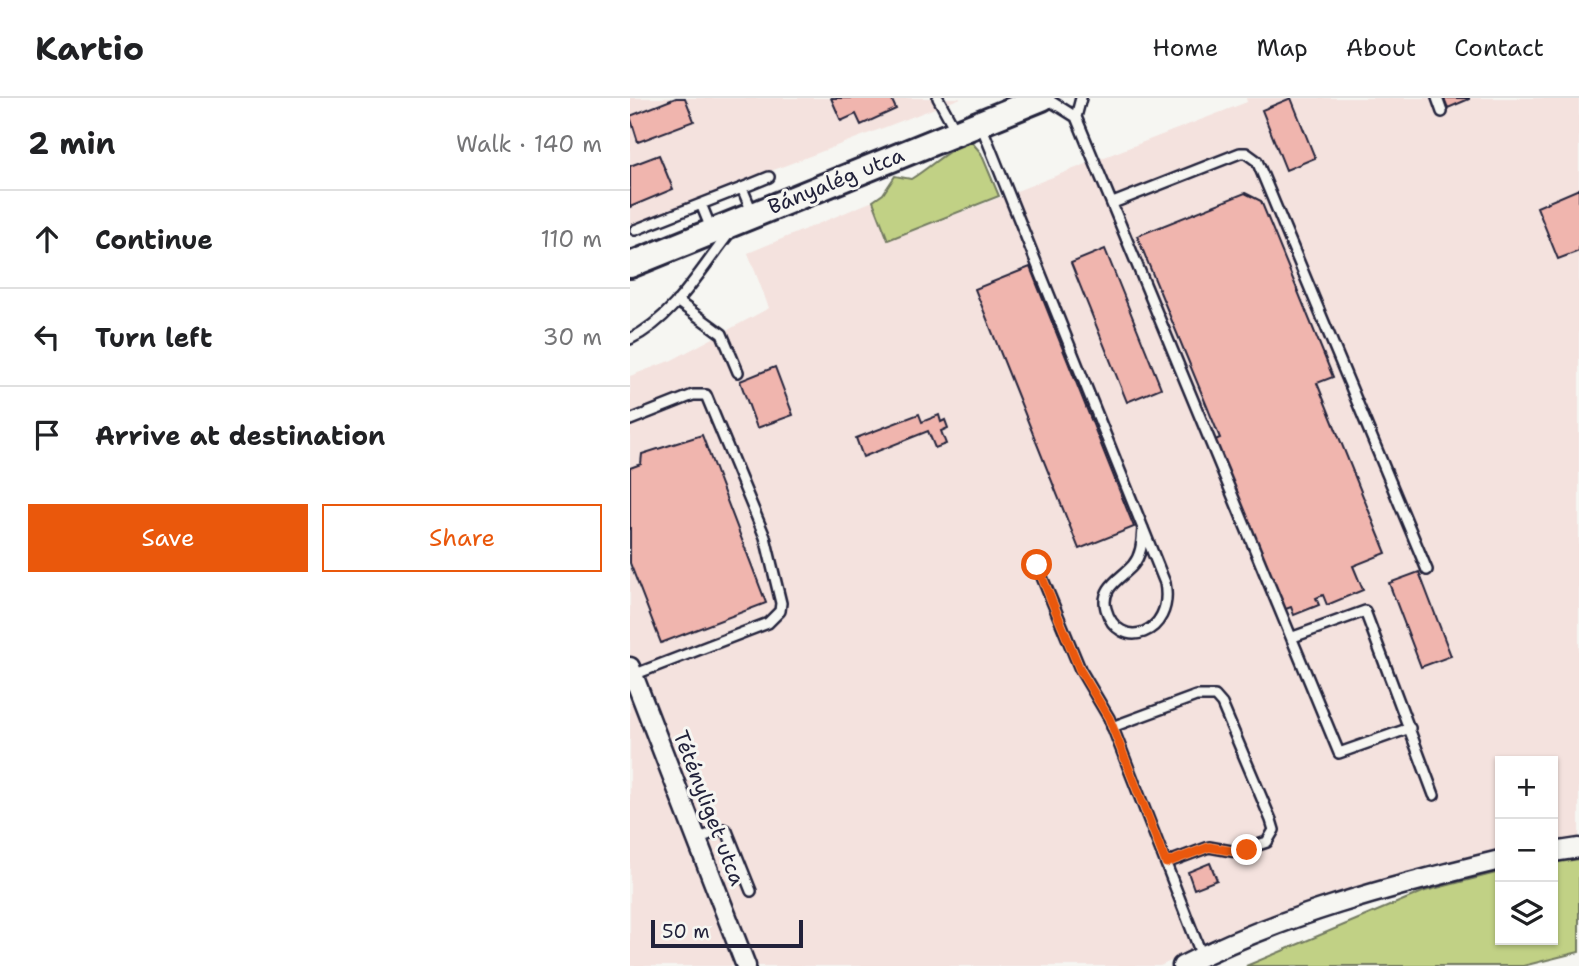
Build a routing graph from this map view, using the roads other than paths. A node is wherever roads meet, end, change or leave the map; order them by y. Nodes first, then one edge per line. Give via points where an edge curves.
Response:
1 (938, 98) edge
2 (1080, 98) edge
3 (1437, 98) edge
4 (1038, 100) edge
5 (1442, 112) dead end
6 (1076, 117) junction
7 (980, 123) junction
8 (956, 132) junction
9 (769, 177) dead end
10 (742, 188) junction
11 (1113, 203) junction
12 (701, 204) junction
13 (746, 219) junction
14 (635, 230) dead end
15 (712, 232) junction
16 (630, 265) edge
17 (677, 301) junction
18 (630, 339) edge
19 (738, 372) dead end
20 (630, 420) edge
21 (1143, 528) junction
22 (1037, 565) dead end
23 (1427, 570) dead end
24 (1293, 637) junction
25 (632, 671) edge
26 (1112, 727) junction
27 (1410, 728) junction
28 (1434, 795) dead end
29 (697, 839) junction
30 (1579, 848) edge
31 (1558, 851) edge
32 (1495, 861) edge
33 (1166, 863) junction
34 (751, 891) dead end
35 (1202, 956) junction
36 (746, 966) edge
37 (1182, 966) edge

1 - 8 lane
2 - 6 lane
3 - 5 lane
4 - 6 lane via 1052,102
4 - 7 street, Bányalég utca
6 - 11 lane
7 - 8 street, Bányalég utca
7 - 21 lane
8 - 13 street, Bányalég utca
9 - 10 lane
10 - 12 lane
10 - 13 lane
11 - 23 lane via 1240,153 1257,161
11 - 24 lane
12 - 14 lane
12 - 15 lane
13 - 15 street, Bányalég utca
13 - 17 lane
15 - 16 street, Bányalég utca
17 - 18 lane via 654,325
17 - 19 lane via 722,334
20 - 25 lane via 693,395 706,395 765,537 782,603 768,623
21 - 21 lane via 1168,598 1162,619 1134,635 1115,624 1105,597 1140,554
22 - 26 lane via 1080,670
24 - 27 lane via 1339,753
24 - 27 lane via 1365,611
25 - 29 street, Tétényliget utca
26 - 33 lane
26 - 33 lane via 1196,696 1215,696 1271,820 1274,830 1267,842 1237,852 1209,847
27 - 28 lane
29 - 34 lane via 727,831
29 - 36 street, Tétényliget utca
30 - 31 street
32 - 35 street via 1398,884
33 - 35 lane
35 - 37 street

